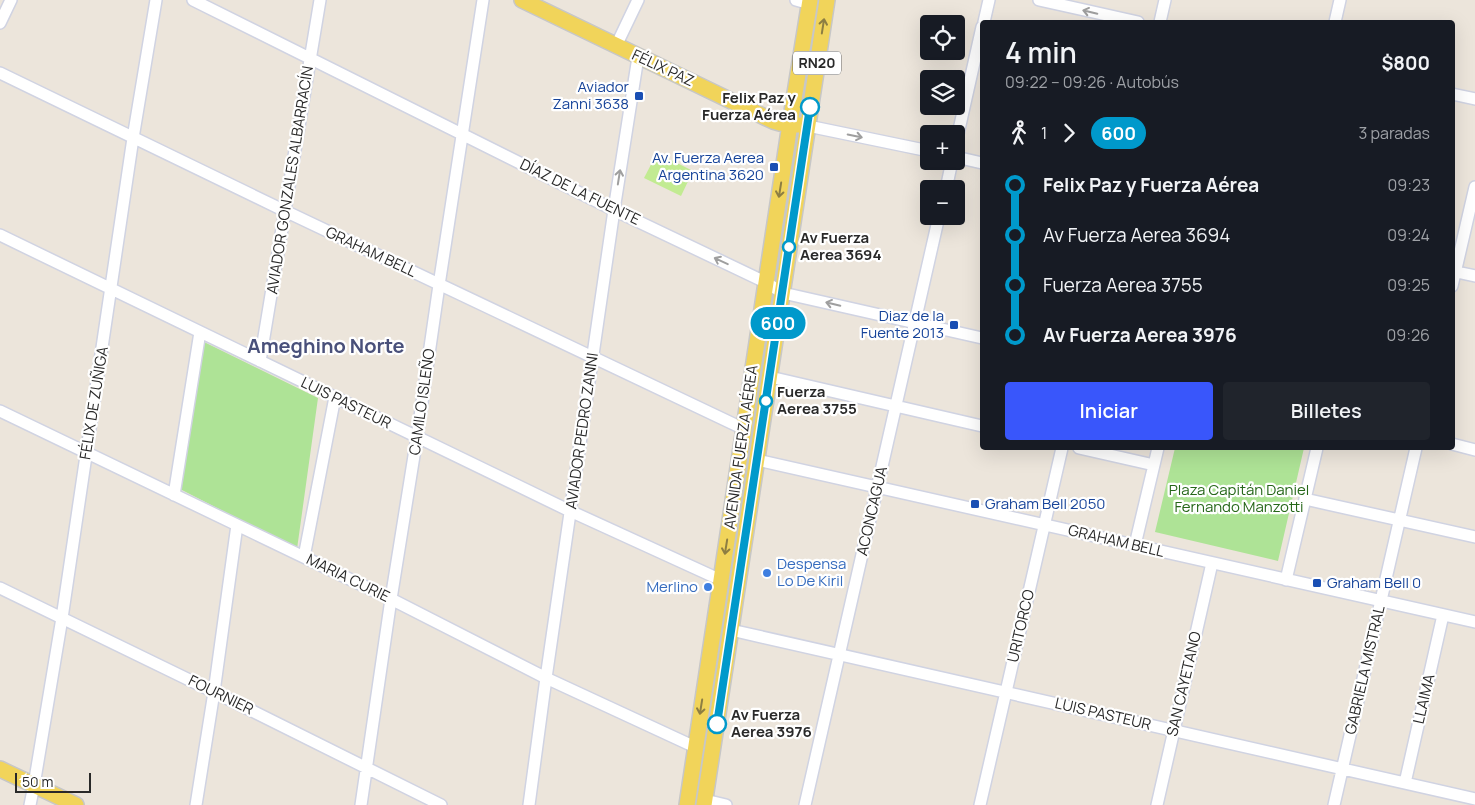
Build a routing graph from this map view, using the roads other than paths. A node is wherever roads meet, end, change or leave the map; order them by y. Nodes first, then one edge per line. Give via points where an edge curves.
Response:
1 (11, 0) edge
2 (156, 0) edge
3 (193, 0) edge
4 (320, 0) edge
5 (483, 0) edge
6 (522, 0) edge
7 (638, 0) edge
8 (827, 0) edge
9 (989, 0) edge
10 (1039, 0) edge
11 (1165, 0) edge
12 (1340, 0) edge
13 (805, 1) edge
14 (984, 20) edge
15 (1129, 20) edge
16 (1160, 20) edge
17 (1335, 20) edge
18 (0, 23) edge
19 (980, 36) edge
20 (616, 46) junction
21 (638, 57) junction
22 (310, 58) junction
23 (0, 73) edge
24 (1455, 95) edge
25 (1475, 99) edge
26 (790, 124) junction
27 (960, 125) edge
28 (808, 126) junction
29 (463, 134) junction
30 (133, 138) junction
31 (920, 149) edge
32 (965, 159) edge
33 (980, 163) edge
34 (1475, 188) edge
35 (614, 210) junction
36 (285, 211) junction
37 (938, 225) edge
38 (0, 235) edge
39 (1455, 267) edge
40 (1455, 271) edge
41 (1475, 276) edge
42 (766, 282) junction
43 (439, 285) junction
44 (112, 289) junction
45 (783, 293) junction
46 (915, 323) junction
47 (200, 332) junction
48 (980, 338) edge
49 (592, 358) junction
50 (260, 361) junction
51 (770, 377) junction
52 (335, 397) junction
53 (896, 406) junction
54 (0, 411) edge
55 (980, 426) edge
56 (744, 429) junction
57 (417, 437) junction
58 (1455, 445) edge
59 (1062, 450) edge
60 (1088, 450) edge
61 (1158, 450) edge
62 (1317, 450) edge
63 (1416, 450) edge
64 (1475, 450) edge
65 (86, 452) junction
66 (757, 460) junction
67 (1154, 464) junction
68 (878, 487) junction
69 (174, 495) junction
70 (1305, 499) junction
71 (570, 511) junction
72 (1399, 520) junction
73 (237, 525) junction
74 (1045, 525) junction
75 (1475, 537) edge
76 (1135, 545) junction
77 (304, 557) junction
78 (1212, 563) junction
79 (721, 580) junction
80 (1286, 580) junction
81 (0, 588) edge
82 (391, 599) junction
83 (1381, 601) junction
84 (1443, 615) junction
85 (62, 618) junction
86 (1475, 622) edge
87 (731, 630) junction
88 (840, 654) junction
89 (546, 678) junction
90 (214, 692) junction
91 (1006, 692) junction
92 (1174, 730) junction
93 (695, 747) junction
94 (367, 768) junction
95 (0, 769) edge
96 (1343, 769) junction
97 (1405, 783) junction
98 (34, 785) junction
99 (1475, 798) edge
100 (705, 803) edge
101 (30, 805) edge
102 (76, 805) edge
103 (196, 805) edge
104 (361, 805) edge
105 (441, 805) edge
106 (529, 805) edge
107 (687, 805) edge
108 (726, 805) edge
109 (805, 805) edge
110 (980, 805) edge
111 (1156, 805) edge
112 (1334, 805) edge

1 - 18 street
2 - 30 street, FÉLIX DE ZUÑIGA
3 - 22 street, DÍAZ DE LA FUENTE
4 - 22 street, AVIADOR GONZALES ALBARRACÍN
5 - 29 street, CAMILO ISLEÑO
6 - 20 main road, FÉLIX PAZ
7 - 20 street
28 -> 8 main road, AVENIDA FUERZA AÉREA / RN20
9 - 14 street
15 -> 10 street
11 - 16 street
12 - 17 street
13 - 26 main road, AVENIDA FUERZA AÉREA / RN20
19 - 27 street
20 - 21 main road, FÉLIX PAZ
21 - 26 main road, FÉLIX PAZ via 773,121
35 -> 21 street, AVIADOR PEDRO ZANNI
22 - 29 street, DÍAZ DE LA FUENTE
22 - 36 street, AVIADOR GONZALES ALBARRACÍN
23 - 30 street, GRAHAM BELL
24 - 25 street
26 - 28 main road, FÉLIX PAZ
26 -> 42 main road, AVENIDA FUERZA AÉREA / RN20
28 -> 31 street
28 - 45 main road, AVENIDA FUERZA AÉREA / RN20
29 - 35 street, DÍAZ DE LA FUENTE
29 - 43 street, CAMILO ISLEÑO
30 - 36 street, GRAHAM BELL
30 - 44 street, FÉLIX DE ZUÑIGA
32 - 33 street
34 - 39 street
42 -> 35 street, DÍAZ DE LA FUENTE
35 - 49 street, AVIADOR PEDRO ZANNI
36 - 43 street, GRAHAM BELL
36 - 50 street, AVIADOR GONZALES ALBARRACÍN
37 - 46 street, ACONCAGUA
38 - 44 street, LUIS PASTEUR
40 - 41 street
42 - 45 street, DÍAZ DE LA FUENTE
42 - 56 main road, AVENIDA FUERZA AÉREA / RN20
43 - 49 street, GRAHAM BELL
43 - 57 street, CAMILO ISLEÑO
44 - 47 street, LUIS PASTEUR
44 - 65 street, FÉLIX DE ZUÑIGA
46 -> 45 street, DÍAZ DE LA FUENTE
45 - 51 main road, AVENIDA FUERZA AÉREA / RN20
46 - 48 street, DÍAZ DE LA FUENTE
46 - 53 street, ACONCAGUA
47 - 50 street, LUIS PASTEUR
47 - 69 street
49 - 56 street, GRAHAM BELL
49 - 71 street, AVIADOR PEDRO ZANNI
50 - 52 street, LUIS PASTEUR
51 - 53 street
51 - 66 main road, AVENIDA FUERZA AÉREA / RN20
52 - 57 street, LUIS PASTEUR
52 - 77 street
53 - 55 street
53 - 68 street, ACONCAGUA
54 - 65 street, MARIA CURIE
56 -> 79 main road, AVENIDA FUERZA AÉREA / RN20
57 - 71 street, LUIS PASTEUR
57 - 82 street, CAMILO ISLEÑO
58 - 64 street
59 - 74 street, URITORCO
60 - 67 street
61 - 67 street
62 - 70 street
63 - 72 street, GABRIELA MISTRAL
65 - 69 street, MARIA CURIE
65 - 85 street, FÉLIX DE ZUÑIGA
66 - 68 street, GRAHAM BELL
66 - 87 main road, AVENIDA FUERZA AÉREA / RN20
67 - 76 street
68 - 74 street, GRAHAM BELL
68 - 88 street, ACONCAGUA
69 - 73 street, MARIA CURIE
70 - 72 street
70 - 80 street
71 - 79 street, LUIS PASTEUR
71 - 89 street, AVIADOR PEDRO ZANNI
72 - 75 street
72 - 83 street, GABRIELA MISTRAL
73 - 77 street, MARIA CURIE
73 - 90 street
74 - 76 street, GRAHAM BELL
74 - 91 street, URITORCO
76 - 78 street, GRAHAM BELL
77 - 82 street, MARIA CURIE
78 - 80 street, GRAHAM BELL
78 - 92 street, SAN CAYETANO
79 -> 93 main road, AVENIDA FUERZA AÉREA / RN20
80 - 83 street, GRAHAM BELL
81 - 85 street, FOURNIER
82 - 89 street, MARIA CURIE
82 - 94 street, CAMILO ISLEÑO
83 - 84 street, GRAHAM BELL
83 - 96 street, GABRIELA MISTRAL
84 - 86 street, GRAHAM BELL
84 - 97 street, LLAIMA
85 - 90 street, FOURNIER
85 - 98 street, FÉLIX DE ZUÑIGA
87 - 88 street, LUIS PASTEUR
87 - 100 main road, AVENIDA FUERZA AÉREA / RN20
88 - 91 street, LUIS PASTEUR
88 - 109 street, ACONCAGUA
89 - 93 street, MARIA CURIE
89 - 106 street, AVIADOR PEDRO ZANNI
90 - 94 street, FOURNIER
90 - 103 street
91 - 92 street, LUIS PASTEUR
91 - 110 street, URITORCO
92 - 96 street, LUIS PASTEUR
92 - 111 street, SAN CAYETANO
93 - 107 main road, AVENIDA FUERZA AÉREA / RN20
94 - 104 street, CAMILO ISLEÑO
94 - 105 street, FOURNIER
95 - 98 main road
96 - 97 street, LUIS PASTEUR
96 - 112 street, GABRIELA MISTRAL
97 - 99 street, LUIS PASTEUR
98 - 101 street, FÉLIX DE ZUÑIGA
98 - 102 main road
100 - 108 street

